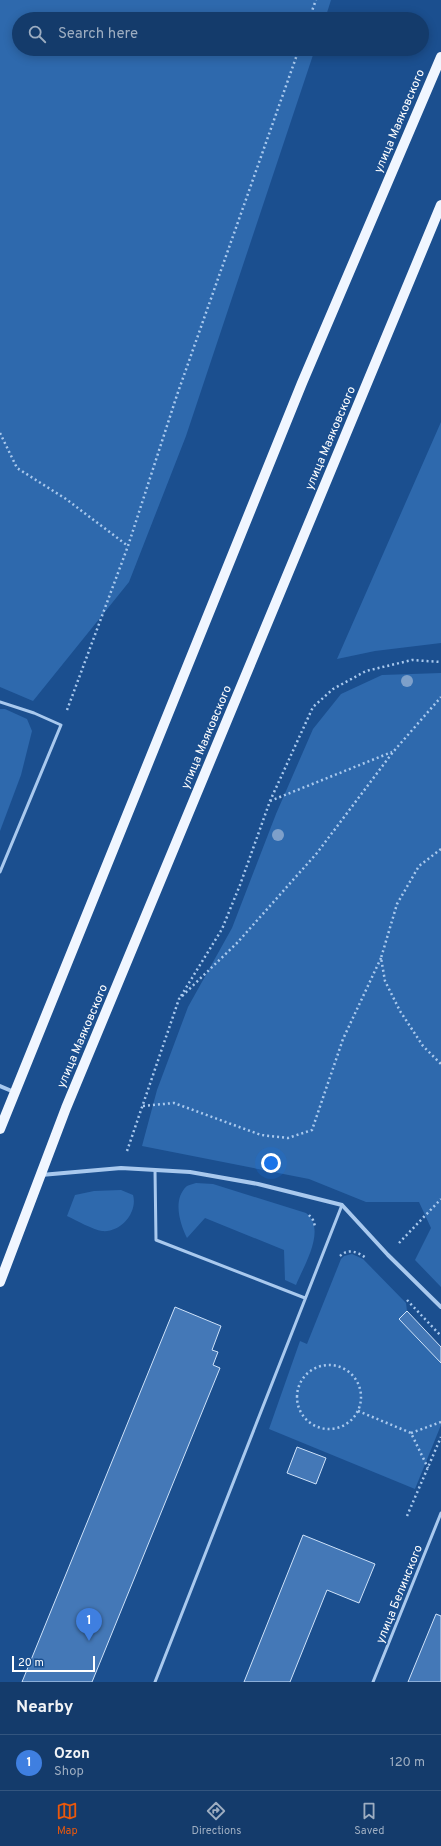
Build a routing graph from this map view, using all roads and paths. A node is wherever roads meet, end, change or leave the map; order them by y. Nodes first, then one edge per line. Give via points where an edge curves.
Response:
1 (316, 0) edge
2 (312, 12) edge
3 (297, 56) edge
4 (441, 57) edge
5 (441, 204) edge
6 (0, 433) edge
7 (128, 546) junction
8 (441, 662) edge
9 (441, 697) edge
10 (0, 702) edge
11 (61, 725) junction
12 (393, 752) junction
13 (270, 801) junction
14 (441, 849) edge
15 (0, 872) edge
16 (381, 958) junction
17 (179, 999) junction
18 (441, 1064) edge
19 (0, 1086) edge
20 (14, 1092) junction
21 (143, 1106) junction
22 (0, 1129) edge
23 (121, 1168) junction
24 (155, 1170) junction
25 (40, 1175) junction
26 (441, 1199) edge
27 (342, 1205) junction
28 (306, 1213) dead end
29 (316, 1232) dead end
30 (388, 1255) junction
31 (338, 1258) dead end
32 (371, 1263) dead end
33 (0, 1282) edge
34 (404, 1296) dead end
35 (305, 1298) junction
36 (441, 1307) edge
37 (441, 1336) edge
38 (358, 1411) junction
39 (441, 1422) edge
40 (410, 1433) junction
41 (441, 1436) edge
42 (428, 1468) junction
43 (441, 1513) edge
44 (407, 1516) dead end
45 (155, 1682) edge
46 (373, 1682) edge

1 - 2 path
3 - 7 path via 177,394
4 - 20 main road, улица Маяковского via 302,383
5 - 25 main road, улица Маяковского
6 - 7 path via 17,468 66,499
7 - 11 path
8 - 13 path via 412,660 366,671 333,689 313,707
9 - 12 path
10 - 11 lane
11 - 15 lane
12 - 13 path
12 - 17 path via 312,859 237,943
13 - 17 path via 222,929
14 - 16 path via 419,866 396,904
16 - 18 path via 385,982 400,1012 423,1046
16 - 21 path via 343,1039 312,1130 288,1138 261,1135 174,1103
17 - 21 path
19 - 20 street
20 - 22 main road, улица Маяковского
21 - 23 path
23 - 24 street
23 - 25 street
24 - 27 street via 190,1172 258,1184
24 - 35 lane via 156,1240
25 - 33 main road, улица Маяковского
26 - 30 path
27 - 30 street
27 - 35 lane
28 - 29 path via 313,1220
30 - 36 street
31 - 32 path via 345,1252 352,1251 359,1253
34 - 37 path
35 - 45 lane
38 - 38 path via 361,1390 357,1381 341,1367 320,1366 303,1378 298,1388 299,1409 313,1425 333,1429 343,1426 352,1420
38 - 40 path
39 - 40 path
40 - 42 path
41 - 42 path
42 - 44 path
43 - 46 lane, улица Белинского

